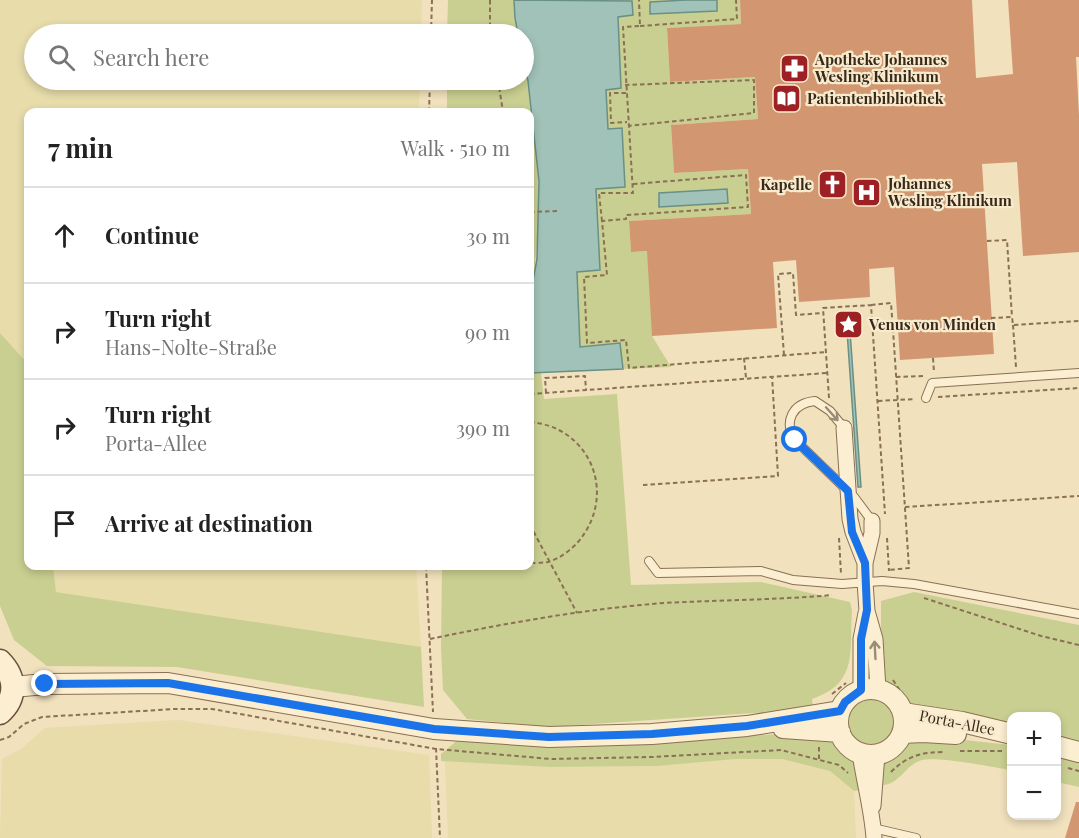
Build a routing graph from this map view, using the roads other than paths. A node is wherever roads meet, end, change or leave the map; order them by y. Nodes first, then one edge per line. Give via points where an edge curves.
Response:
1 (1079, 373) edge
2 (926, 398) road end
3 (844, 428) joint
4 (848, 491) junction
5 (872, 521) joint
6 (649, 561) dead end
7 (865, 563) junction
8 (866, 582) junction
9 (1079, 614) edge
10 (0, 661) edge
11 (877, 686) junction
12 (13, 687) junction
13 (903, 704) junction
14 (840, 711) junction
15 (0, 713) edge
16 (747, 726) junction
17 (840, 732) junction
18 (902, 733) junction
19 (1007, 735) edge
20 (1007, 736) edge
21 (1061, 747) edge
22 (1079, 752) edge
23 (868, 753) junction
24 (873, 827) edge
25 (916, 838) edge

1 - 2 lane via 932,383
3 - 4 street
4 -> 3 lane via 795,440 789,424 797,406 815,401
4 - 5 lane
4 - 7 street via 852,532
5 - 7 street
6 - 8 lane via 658,573 761,571 793,580
7 - 8 street
8 - 9 lane via 914,584
8 - 11 street via 867,610 861,639
10 - 12 main road
11 - 13 street
11 - 14 street via 845,702
12 - 15 main road via 11,698
12 - 16 street via 168,683 434,729 549,737
13 - 18 street
13 - 19 street, Porta-Allee
14 - 16 street
14 - 17 street
16 - 17 street
17 - 23 street via 844,741
18 - 20 street, Porta-Allee
18 - 23 street via 892,747
21 - 22 street
23 - 24 street via 865,788
24 - 25 lane

